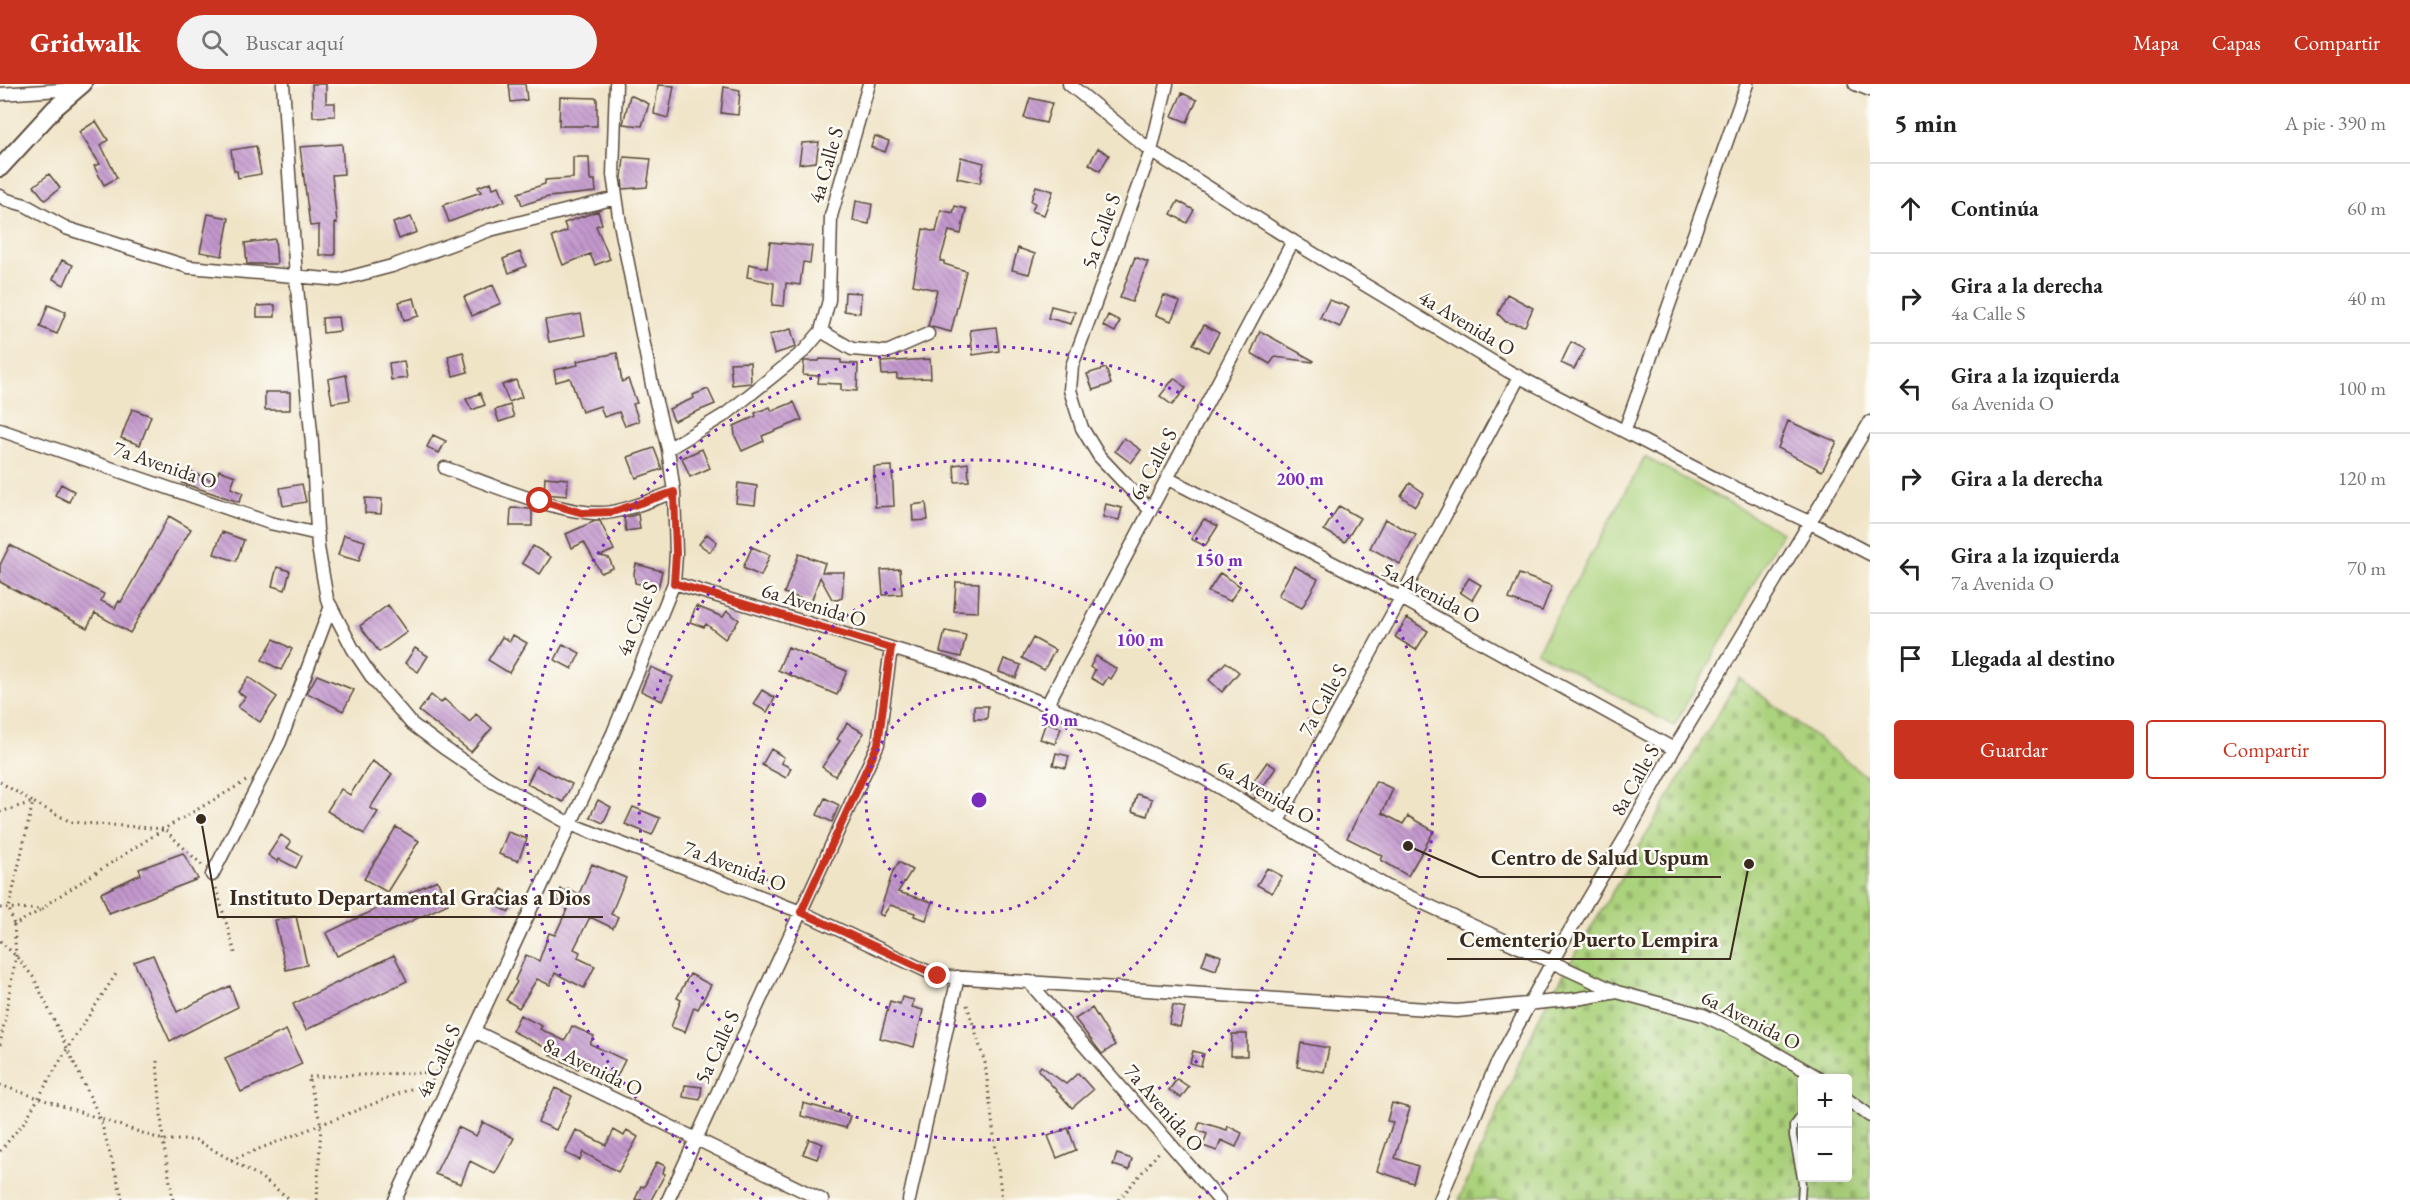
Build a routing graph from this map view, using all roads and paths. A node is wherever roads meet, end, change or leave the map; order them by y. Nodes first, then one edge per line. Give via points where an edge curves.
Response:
1 (283, 84) edge
2 (616, 84) edge
3 (869, 84) edge
4 (1069, 84) edge
5 (1167, 84) edge
6 (1747, 84) edge
7 (1855, 84) edge
8 (79, 87) edge
9 (1870, 90) edge
10 (0, 94) edge
11 (1150, 152) junction
12 (0, 168) edge
13 (0, 196) edge
14 (616, 198) junction
15 (1293, 241) junction
16 (296, 277) junction
17 (821, 331) junction
18 (928, 334) dead end
19 (1519, 377) junction
20 (1870, 422) edge
21 (0, 430) edge
22 (1625, 430) junction
23 (668, 449) junction
24 (445, 468) dead end
25 (1167, 478) junction
26 (674, 492) junction
27 (1150, 510) junction
28 (1809, 522) junction
29 (318, 534) junction
30 (1870, 554) edge
31 (674, 583) junction
32 (1401, 598) junction
33 (331, 606) junction
34 (891, 648) junction
35 (1047, 705) junction
36 (1674, 749) junction
37 (267, 768) junction
38 (0, 782) edge
39 (33, 802) junction
40 (0, 812) edge
41 (1278, 821) junction
42 (570, 824) junction
43 (164, 829) junction
44 (212, 875) junction
45 (0, 908) edge
46 (9, 908) junction
47 (45, 909) junction
48 (801, 912) junction
49 (14, 925) junction
50 (0, 940) edge
51 (16, 956) junction
52 (236, 956) dead end
53 (1551, 963) junction
54 (118, 971) dead end
55 (958, 977) junction
56 (1029, 982) junction
57 (1617, 992) junction
58 (1529, 1004) junction
59 (474, 1031) junction
60 (0, 1045) edge
61 (67, 1049) junction
62 (157, 1061) dead end
63 (455, 1072) junction
64 (1812, 1074) edge
65 (0, 1084) edge
66 (40, 1098) junction
67 (1852, 1103) edge
68 (1870, 1116) edge
69 (100, 1118) junction
70 (1798, 1120) edge
71 (321, 1125) junction
72 (696, 1137) junction
73 (164, 1140) junction
74 (1168, 1142) junction
75 (0, 1151) edge
76 (231, 1160) junction
77 (123, 1200) edge
78 (173, 1200) edge
79 (291, 1200) edge
80 (317, 1200) edge
81 (395, 1200) edge
82 (668, 1200) edge
83 (822, 1200) edge
84 (909, 1200) edge
85 (1002, 1200) edge
86 (1119, 1200) edge
87 (1219, 1200) edge
88 (1440, 1200) edge
89 (1801, 1200) edge

1 - 16 street, 7a Avenida O
2 - 14 street
3 - 17 street, 4a Calle S via 831,216 829,300
4 - 11 street, 4a Avenida O
5 - 11 street, 5a Calle S
6 - 22 street
7 - 9 street
8 - 10 street
8 - 12 street
11 - 15 street, 4a Avenida O
11 - 27 street, 5a Calle S via 1072,366 1070,390 1082,428 1099,456
13 - 16 street via 66,228 189,267
14 - 16 street via 490,230 392,266 339,280
14 - 23 street
15 - 19 street, 4a Avenida O
15 - 25 street, 6a Calle S
16 - 29 street, 7a Avenida O
17 - 18 street via 852,349 887,352
17 - 23 street, 4a Calle S via 804,351 726,414
19 - 22 street, 4a Avenida O
19 - 32 street, 7a Calle S
20 - 28 street, 8a Calle S
21 - 29 street, 7a Avenida O via 270,523
22 - 28 street, 4a Avenida O via 1718,480
23 - 26 street, 4a Calle S
24 - 26 street via 583,513 612,512
25 - 27 street, 6a Calle S
25 - 32 street, 5a Avenida O
26 - 31 street, 4a Calle S
27 - 35 street, 6a Calle S
28 - 30 street, 4a Avenida O
28 - 36 street, 8a Calle S
29 - 33 street, 7a Avenida O
31 - 34 street, 6a Avenida O
31 - 42 street, 4a Calle S
32 - 36 street, 5a Avenida O
32 - 41 street, 7a Calle S
33 - 37 street
33 - 42 street, 7a Avenida O via 373,679 412,724 493,781
34 - 35 street, 6a Avenida O via 948,665
34 - 48 street, 5a Calle S via 878,744
35 - 41 street, 6a Avenida O via 1200,776
36 - 53 street, 8a Calle S
37 - 43 path
37 - 44 street
38 - 39 path
39 - 40 path
39 - 43 path via 70,822
39 - 46 path
41 - 53 street, 6a Avenida O via 1386,886
42 - 48 street, 7a Avenida O
42 - 59 street, 4a Calle S
43 - 44 path
43 - 47 path via 47,904
44 - 52 path
45 - 46 path
46 - 47 path
46 - 49 path
47 - 49 path
48 - 55 street, 7a Avenida O via 938,976
48 - 72 street, 5a Calle S
49 - 51 path
50 - 51 path
51 - 60 path
51 - 61 path via 34,978
53 - 57 street, 6a Avenida O
53 - 58 street, 8a Calle S
54 - 61 path
55 - 56 street, 7a Avenida O
55 - 84 street
55 - 85 path via 985,1063
56 - 58 street via 1457,1011
56 - 74 street, 7a Avenida O
57 - 58 street
57 - 64 street, 6a Avenida O via 1703,1014
58 - 88 street, 8a Calle S via 1496,1065
59 - 63 street, 4a Calle S
59 - 72 street, 8a Avenida O
61 - 66 path
61 - 69 path
62 - 73 path
63 - 71 path
63 - 71 path via 308,1077
63 - 81 street, 4a Calle S
65 - 66 path
66 - 69 path
66 - 75 path
67 - 68 street
69 - 73 path
69 - 77 path
70 - 89 lane via 1793,1136 1802,1183
71 - 76 path
71 - 80 path
72 - 82 street, 5a Calle S
72 - 83 street, 8a Avenida O
73 - 76 path via 196,1140
73 - 78 path
74 - 86 path
74 - 87 street, 7a Avenida O
76 - 79 path

